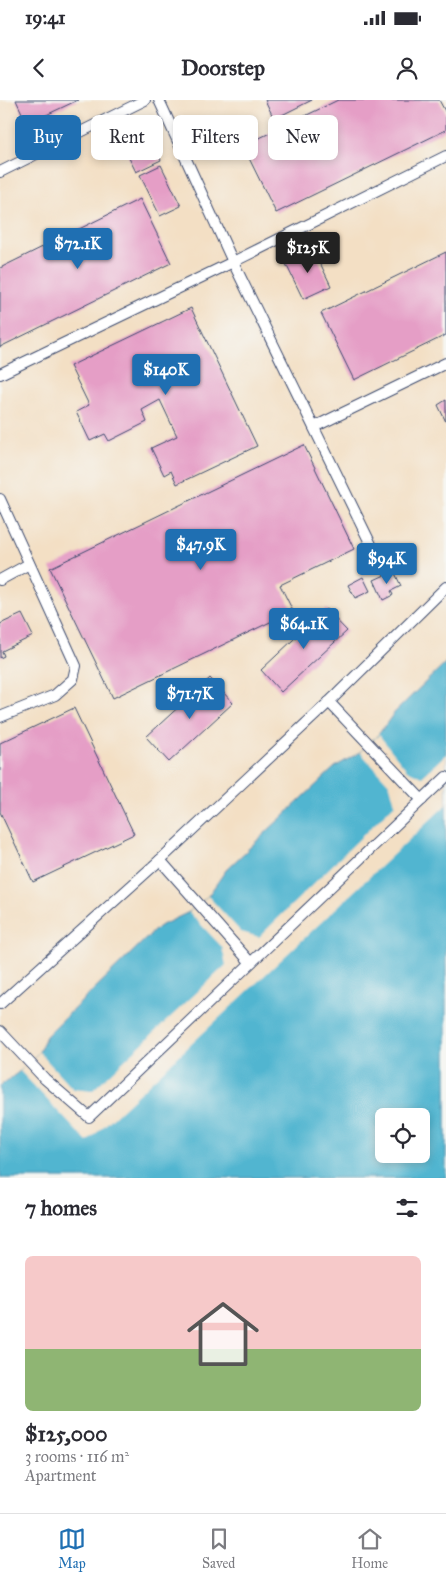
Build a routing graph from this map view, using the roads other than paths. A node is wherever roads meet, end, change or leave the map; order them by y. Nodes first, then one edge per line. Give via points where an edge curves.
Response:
1 (145, 100) edge
2 (159, 100) edge
3 (446, 156) edge
4 (0, 172) edge
5 (233, 262) junction
6 (446, 363) edge
7 (0, 374) edge
8 (314, 427) junction
9 (0, 498) edge
10 (379, 561) dead end
11 (30, 564) junction
12 (0, 580) edge
13 (446, 588) edge
14 (329, 702) junction
15 (0, 717) edge
16 (446, 777) edge
17 (422, 800) junction
18 (160, 860) junction
19 (250, 962) junction
20 (0, 1004) edge
21 (0, 1031) edge

1 - 4 lane
2 - 5 lane
3 - 5 lane
5 - 7 lane
5 - 8 lane
6 - 8 lane
8 - 10 lane
9 - 11 lane
11 - 12 lane
11 - 15 lane via 76,666 73,679 55,695
13 - 14 lane
14 - 17 lane
14 - 18 lane
16 - 17 lane
17 - 19 lane
18 - 19 lane
18 - 20 lane
19 - 21 lane via 89,1117 45,1079

